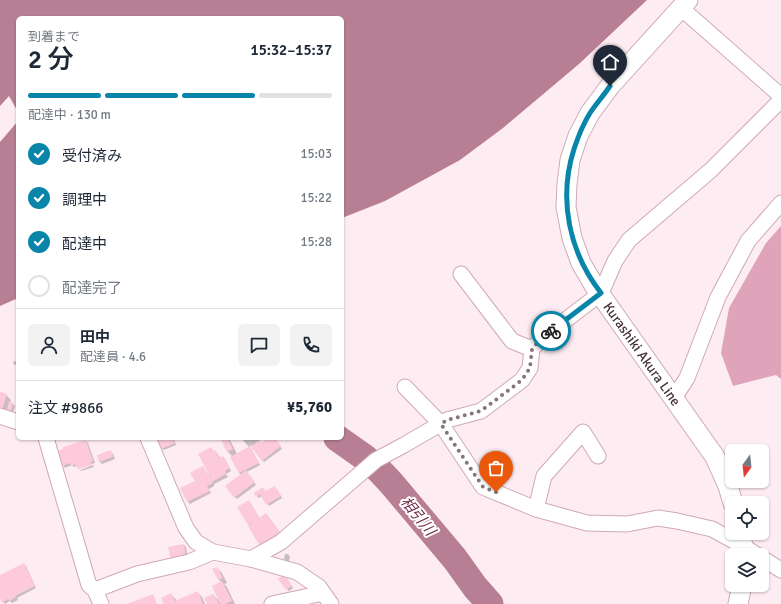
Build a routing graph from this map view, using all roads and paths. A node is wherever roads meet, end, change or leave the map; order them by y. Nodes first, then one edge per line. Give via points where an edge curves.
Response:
1 (685, 4) edge
2 (781, 96) edge
3 (781, 100) edge
4 (781, 203) edge
5 (461, 274) dead end
6 (601, 293) junction
7 (532, 349) junction
8 (405, 387) dead end
9 (674, 398) junction
10 (0, 416) edge
11 (16, 421) edge
12 (441, 424) junction
13 (47, 440) edge
14 (149, 440) edge
15 (598, 456) dead end
16 (731, 496) edge
17 (536, 509) junction
18 (746, 547) edge
19 (213, 552) junction
20 (251, 559) junction
21 (769, 562) edge
22 (781, 570) edge
23 (94, 590) junction
24 (741, 592) edge
25 (327, 598) edge
26 (101, 604) edge
27 (272, 604) edge
28 (738, 604) edge

1 - 2 street
1 - 6 main road, Kurashiki Akura Line via 610,86 590,113 578,136 570,160 566,207 572,238 581,263
3 - 6 street via 711,170 629,240 615,261
4 - 9 street via 748,241 718,297 687,378
5 - 7 street via 512,341
6 - 7 street via 541,339
6 - 9 main road, Kurashiki Akura Line
7 - 12 street via 530,368 522,380 481,411
8 - 12 street
9 - 16 main road, Kurashiki Akura Line via 715,457
10 - 11 street
12 - 17 street via 483,487
12 - 20 street via 371,464 281,542
13 - 23 street via 89,586
14 - 19 street via 186,528 196,542
15 - 17 street via 583,432 544,476
17 - 18 street via 587,523 627,524 658,518 677,521 712,529
19 - 20 street
19 - 23 street via 189,562 137,574
20 - 25 street via 297,572 319,587
21 - 22 street
23 - 26 street
24 - 28 main road
25 - 27 street

